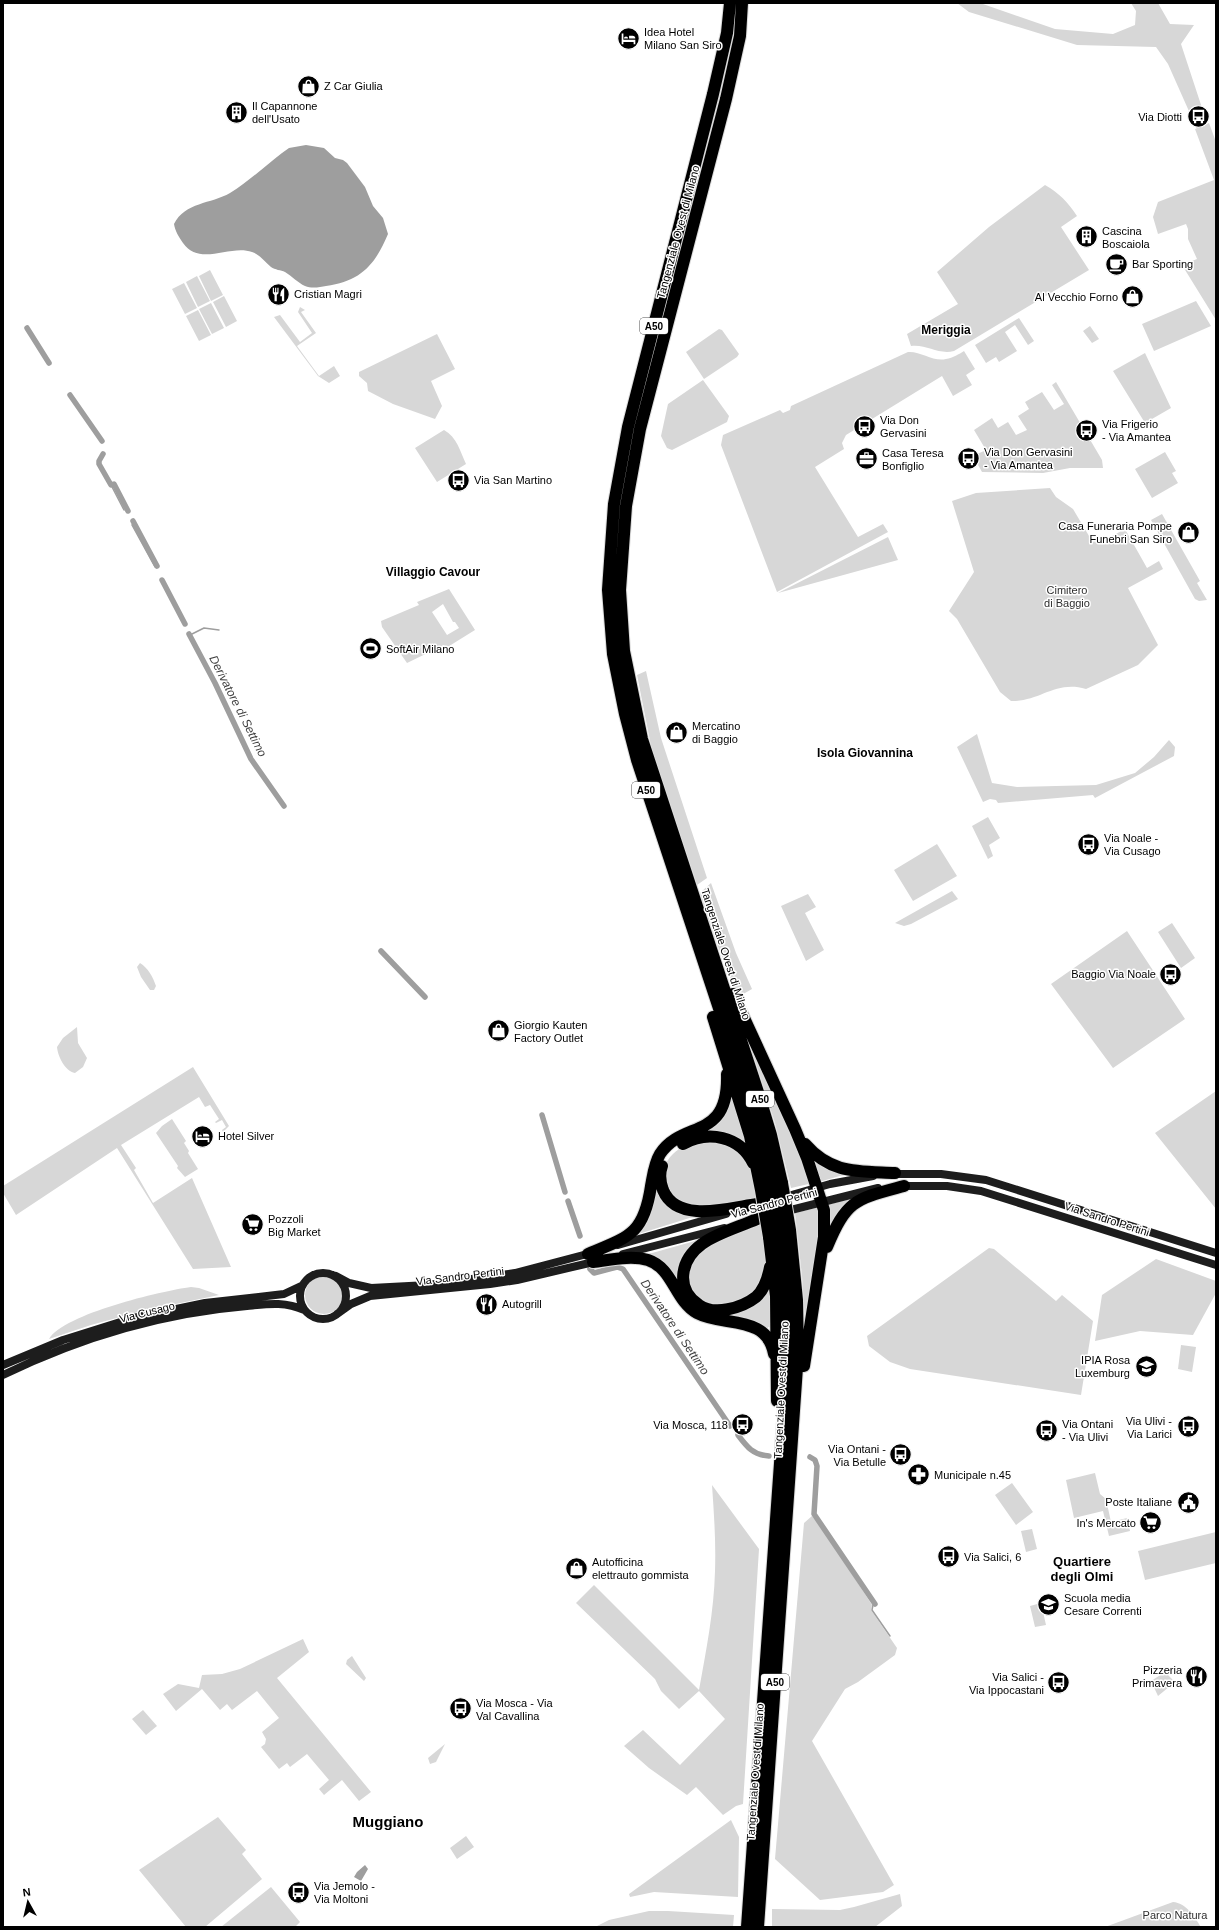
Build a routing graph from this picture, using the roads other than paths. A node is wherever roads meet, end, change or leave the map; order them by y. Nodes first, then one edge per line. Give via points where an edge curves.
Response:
1 (730, 3) edge
2 (742, 3) edge
3 (618, 652) junction
4 (699, 934) junction
5 (723, 1005) junction
6 (728, 1018) junction
7 (726, 1061) junction
8 (795, 1129) junction
9 (895, 1173) junction
10 (758, 1174) junction
11 (904, 1186) junction
12 (772, 1187) junction
13 (818, 1188) junction
14 (821, 1201) junction
15 (757, 1204) junction
16 (757, 1219) junction
17 (779, 1233) junction
18 (1216, 1253) edge
19 (591, 1258) junction
20 (772, 1260) junction
21 (821, 1265) junction
22 (1216, 1265) edge
23 (336, 1276) junction
24 (301, 1286) junction
25 (304, 1310) junction
26 (337, 1314) junction
27 (787, 1320) junction
28 (788, 1353) junction
29 (3, 1366) edge
30 (3, 1375) edge
31 (779, 1480) junction
32 (747, 1927) edge
33 (758, 1927) edge

1 - 3 highway, Tangenziale Ovest di Milano / A50 via 727,33 713,94 628,426 614,504 608,590
2 - 3 highway, Tangenziale Ovest di Milano / A50 via 740,36 726,99 640,429 631,475 626,506
3 - 4 highway, Tangenziale Ovest di Milano / A50 via 637,760
4 - 5 highway, Tangenziale Ovest di Milano / A50
4 - 5 highway via 699,967
5 - 6 highway
5 - 6 highway, Tangenziale Ovest di Milano / A50
6 - 7 highway
6 - 8 highway
6 - 12 highway, Tangenziale Ovest di Milano / A50
7 - 10 highway via 750,1136
7 - 19 highway via 726,1092 719,1112 707,1125 675,1140 660,1154 654,1168 647,1209 637,1228
8 - 9 highway via 812,1152 828,1164 844,1170
8 - 13 highway
9 - 13 main road, Via Sandro Pertini via 868,1176
9 - 18 main road, Via Sandro Pertini via 941,1174 986,1180
10 - 12 highway
10 - 15 highway via 745,1150 727,1139 712,1137 695,1139 676,1149 664,1161 660,1177 670,1201 683,1209 700,1212
11 - 14 main road, Via Sandro Pertini via 862,1191
11 - 21 highway via 868,1195 851,1206 835,1229
11 - 22 main road, Via Sandro Pertini via 952,1187 1000,1196
12 - 17 highway, bridge
12 - 17 highway, Tangenziale Ovest di Milano / A50, bridge
13 - 14 highway
13 - 15 main road, Via Sandro Pertini
14 - 16 main road, Via Sandro Pertini
14 - 21 highway via 825,1227
15 - 19 main road, Via Sandro Pertini
16 - 19 main road, Via Sandro Pertini
16 - 20 highway via 702,1244 694,1251 687,1258 683,1268 685,1289 690,1298 700,1306 720,1310 733,1308 756,1296 763,1288 768,1279
17 - 20 highway
17 - 27 highway, Tangenziale Ovest di Milano / A50
19 - 23 main road, Via Sandro Pertini via 515,1273 428,1285 371,1288 349,1283
19 - 26 main road, Via Sandro Pertini via 524,1278 490,1284 370,1296 351,1304
19 - 28 highway via 648,1260 660,1267 686,1305 697,1313 756,1328
20 - 27 highway
21 - 28 highway via 811,1321
23 - 24 main road via 315,1273
23 - 26 main road via 344,1287 346,1297 343,1308
24 - 25 main road via 299,1298
24 - 29 main road, Via Cusago via 284,1294 205,1303 133,1318 63,1340
25 - 26 main road via 312,1317 320,1319
25 - 30 main road, Via Cusago via 288,1304 274,1304 180,1315 79,1343
27 - 28 highway, Tangenziale Ovest di Milano / A50
28 - 31 highway, Tangenziale Ovest di Milano / A50
28 - 31 highway via 777,1370
28 - 33 highway, Tangenziale Ovest di Milano / A50 via 801,1392 793,1438
31 - 32 highway, Tangenziale Ovest di Milano / A50

